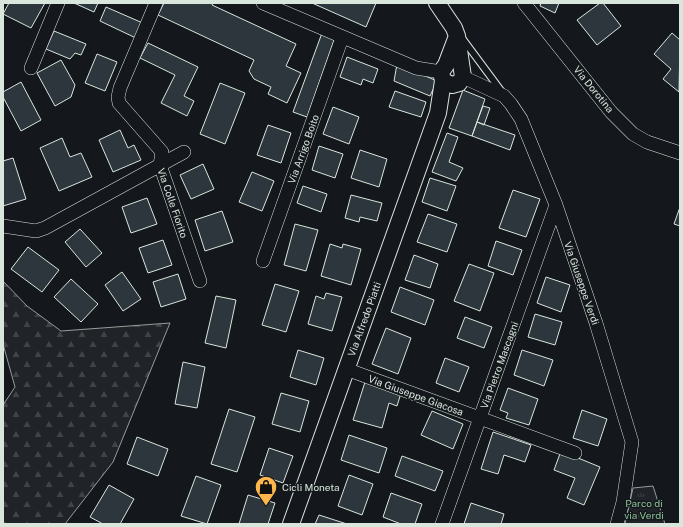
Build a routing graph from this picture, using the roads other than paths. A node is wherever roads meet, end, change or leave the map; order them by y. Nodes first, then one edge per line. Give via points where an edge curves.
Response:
1 (58, 3) edge
2 (156, 3) edge
3 (263, 3) edge
4 (437, 3) edge
5 (524, 3) edge
6 (456, 32) junction
7 (342, 38) junction
8 (31, 68) dead end
9 (452, 76) junction
10 (507, 100) junction
11 (184, 152) dead end
12 (680, 153) edge
13 (160, 165) junction
14 (556, 205) junction
15 (3, 226) edge
16 (263, 261) dead end
17 (200, 281) dead end
18 (346, 369) junction
19 (480, 418) junction
20 (575, 453) dead end
21 (291, 524) edge
22 (442, 524) edge
23 (617, 524) edge

1 - 8 street
2 - 13 street, Via Colle Fiorito via 118,97 119,103 162,152
3 - 7 street, Via Giuseppe Verdi
4 - 6 street
5 - 12 street, Via Dorotina via 611,112 633,134 647,142
6 - 9 street, Via Alfredo Piatti
6 - 10 lane
7 - 9 street, Via Giuseppe Verdi via 416,68
7 - 16 street, Via Arrigo Boito
9 - 10 street, Via Giuseppe Verdi
9 - 18 street, Via Alfredo Piatti
10 - 14 street, Via Giuseppe Verdi via 521,119
11 - 13 street
13 - 15 street via 45,228 36,231
13 - 17 street, Via Colle Fiorito
14 - 19 street, Via Pietro Mascagni
14 - 23 street, Via Giuseppe Verdi via 632,442
18 - 19 street, Via Giuseppe Giacosa
18 - 21 street, Via Alfredo Piatti
19 - 20 street, Via Giuseppe Giacosa
19 - 22 street, Via Pietro Mascagni

